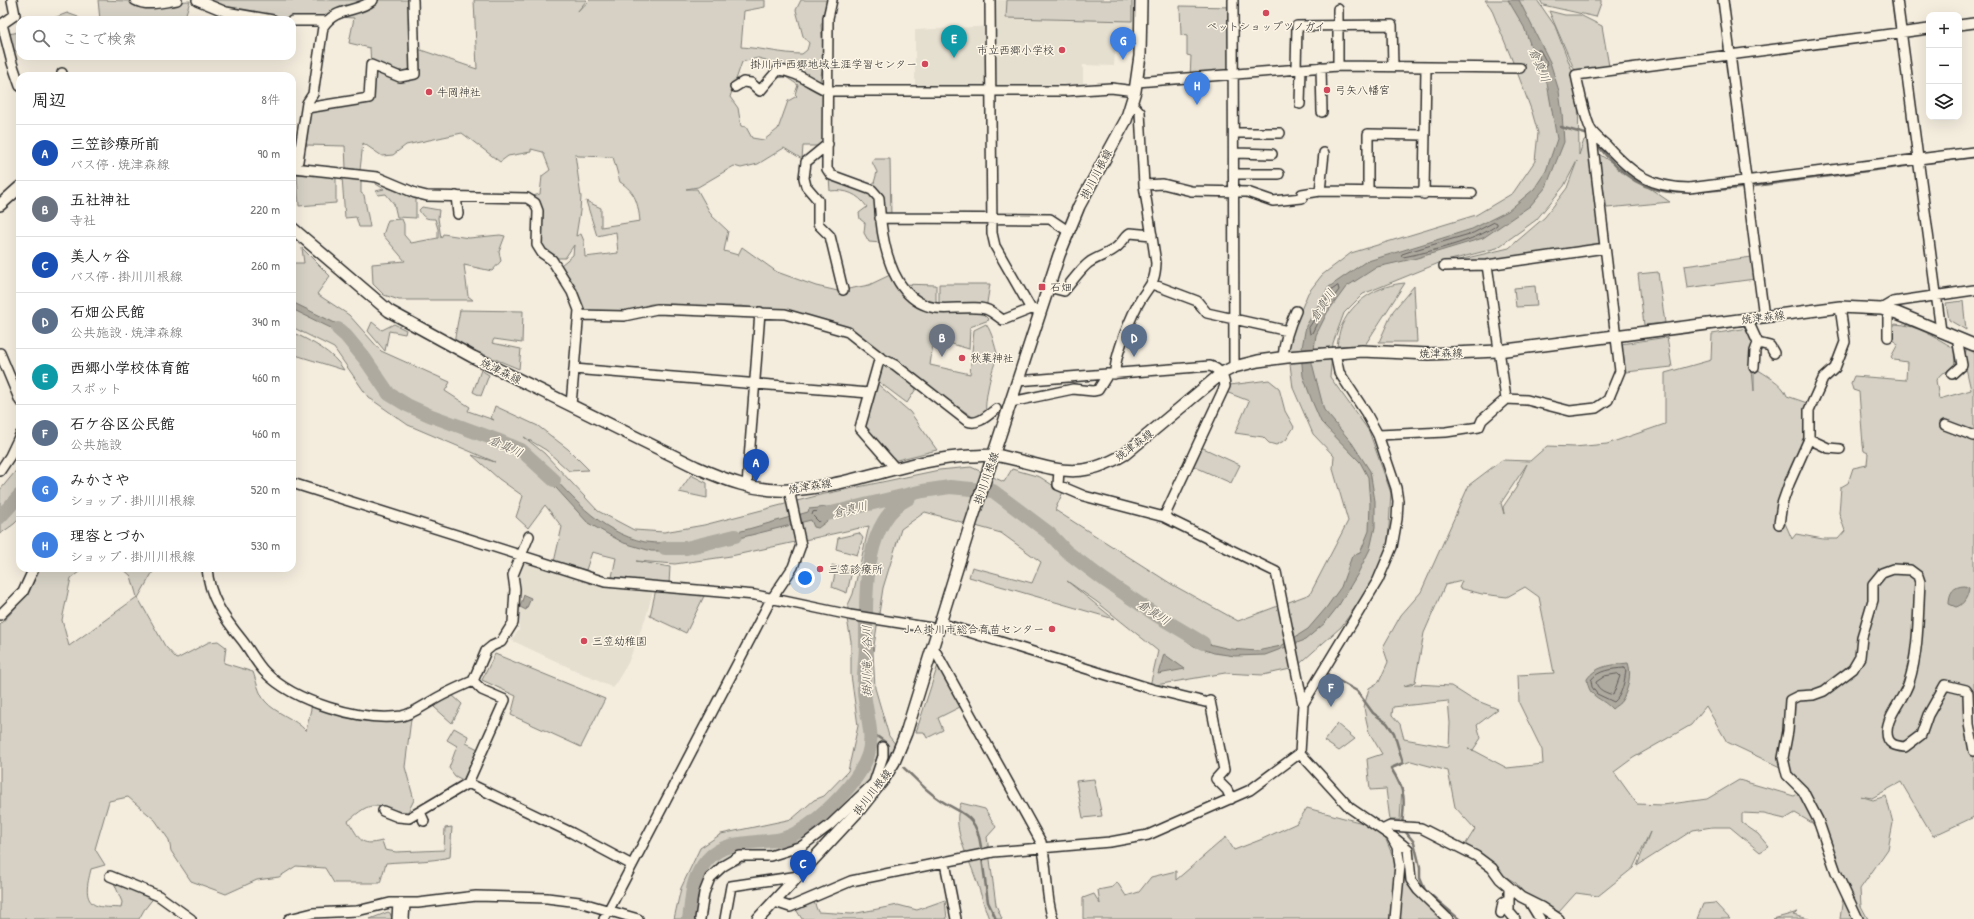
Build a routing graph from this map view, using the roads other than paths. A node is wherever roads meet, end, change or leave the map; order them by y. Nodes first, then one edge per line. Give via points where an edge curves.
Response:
1 (12, 0) edge
2 (135, 0) edge
3 (177, 0) edge
4 (197, 0) edge
5 (373, 0) edge
6 (413, 0) edge
7 (832, 0) edge
8 (990, 0) edge
9 (1141, 0) edge
10 (1233, 0) edge
11 (1723, 0) edge
12 (1897, 0) edge
13 (1338, 9) dead end
14 (250, 16) edge
15 (296, 20) edge
16 (327, 21) junction
17 (1974, 23) edge
18 (1962, 25) edge
19 (1337, 26) junction
20 (1926, 29) edge
21 (1901, 33) junction
22 (3, 42) edge
23 (1730, 55) junction
24 (1338, 66) junction
25 (1392, 66) junction
26 (1321, 67) junction
27 (1426, 67) junction
28 (1520, 68) dead end
29 (1298, 69) junction
30 (1233, 75) junction
31 (16, 76) edge
32 (735, 87) dead end
33 (1136, 87) junction
34 (828, 91) junction
35 (990, 92) junction
36 (1131, 102) junction
37 (1300, 104) dead end
38 (307, 108) junction
39 (1322, 112) dead end
40 (1591, 131) junction
41 (1234, 133) junction
42 (1280, 133) dead end
43 (1424, 135) junction
44 (828, 144) junction
45 (1974, 152) edge
46 (1234, 153) junction
47 (1324, 153) dead end
48 (1272, 154) dead end
49 (1918, 159) junction
50 (296, 164) edge
51 (296, 168) edge
52 (1234, 174) junction
53 (1279, 174) dead end
54 (1144, 186) junction
55 (1748, 186) junction
56 (16, 191) edge
57 (1234, 191) junction
58 (1320, 191) junction
59 (1368, 192) junction
60 (1472, 193) dead end
61 (1424, 194) junction
62 (456, 196) junction
63 (0, 205) edge
64 (458, 214) dead end
65 (880, 218) junction
66 (992, 218) junction
67 (296, 231) edge
68 (1068, 231) junction
69 (1152, 235) junction
70 (1605, 248) junction
71 (1487, 265) junction
72 (1444, 266) dead end
73 (1152, 284) junction
74 (1048, 287) junction
75 (843, 290) dead end
76 (1974, 290) edge
77 (1936, 295) junction
78 (1840, 307) junction
79 (1035, 310) junction
80 (1296, 310) dead end
81 (1885, 310) junction
82 (760, 312) junction
83 (579, 315) junction
84 (1764, 317) junction
85 (1747, 319) junction
86 (1235, 320) junction
87 (1288, 331) junction
88 (1941, 331) junction
89 (1616, 336) junction
90 (1888, 337) dead end
91 (1957, 338) junction
92 (1758, 343) junction
93 (1974, 345) edge
94 (1498, 352) junction
95 (0, 353) edge
96 (1774, 353) dead end
97 (1330, 354) junction
98 (880, 357) junction
99 (1285, 358) junction
100 (1234, 367) junction
101 (1754, 367) dead end
102 (574, 369) junction
103 (1222, 373) junction
104 (1111, 374) junction
105 (1952, 374) dead end
106 (1055, 378) junction
107 (1017, 381) junction
108 (755, 384) junction
109 (16, 391) edge
110 (869, 393) junction
111 (1056, 393) junction
112 (1506, 399) junction
113 (1011, 402) junction
114 (571, 405) junction
115 (996, 409) dead end
116 (1945, 425) dead end
117 (1378, 435) junction
118 (1974, 436) edge
119 (1809, 439) junction
120 (16, 443) edge
121 (1840, 449) dead end
122 (994, 455) junction
123 (895, 468) junction
124 (1059, 470) junction
125 (0, 471) edge
126 (296, 484) edge
127 (747, 486) junction
128 (789, 490) junction
129 (1164, 517) junction
130 (1779, 524) dead end
131 (529, 536) dead end
132 (520, 556) junction
133 (32, 572) edge
134 (207, 572) edge
135 (772, 598) junction
136 (0, 615) edge
137 (939, 626) junction
138 (933, 647) junction
139 (473, 681) junction
140 (1303, 704) junction
141 (883, 747) dead end
142 (1974, 751) edge
143 (1300, 753) junction
144 (468, 783) junction
145 (1231, 799) junction
146 (383, 811) dead end
147 (420, 812) junction
148 (424, 821) dead end
149 (1387, 833) junction
150 (1043, 848) junction
151 (945, 863) junction
152 (632, 866) junction
153 (110, 876) dead end
154 (799, 876) junction
155 (1509, 887) junction
156 (1509, 899) junction
157 (1530, 901) junction
158 (775, 902) junction
159 (401, 903) junction
160 (1501, 913) dead end
161 (606, 915) edge
162 (191, 919) edge
163 (289, 919) edge
164 (398, 919) edge
165 (404, 919) edge
166 (638, 919) edge
167 (700, 919) edge
168 (725, 919) edge
169 (758, 919) edge
170 (956, 919) edge
171 (1053, 919) edge
172 (1395, 919) edge
173 (1448, 919) edge
174 (1515, 919) edge
175 (1540, 919) edge
176 (1559, 919) edge
177 (1858, 919) edge

1 - 22 street via 15,15 2,24
2 - 3 street via 140,3 159,3
4 - 14 street via 226,12
5 - 16 street via 336,14
6 - 38 street via 415,74 400,77 371,65 369,98
7 - 34 street via 828,18
8 - 35 street
9 - 33 main road, 掛川川根線 via 1140,56
10 - 30 street
11 - 23 street
12 - 21 street
13 - 19 street
15 - 16 street
16 - 38 street via 323,27 313,94
17 - 18 street
19 - 24 street
19 - 25 street via 1392,25
19 - 29 street via 1297,26
20 - 21 street
21 - 23 street
21 - 49 street
22 - 31 street
23 - 40 street via 1576,75 1583,112
23 - 55 street
24 - 25 street
24 - 26 street
25 - 27 street
26 - 29 street
26 - 39 street
27 - 28 street
27 - 43 street
29 - 30 street
29 - 37 street
30 - 33 street
30 - 41 street
32 - 34 street via 743,82 751,83 760,91 778,70 787,70
33 - 35 street via 1065,92
33 - 36 main road, 掛川川根線
34 - 35 street
34 - 44 street
35 - 66 street
36 - 54 street via 1140,112
36 - 68 main road, 掛川川根線 via 1126,120
38 - 50 street
40 - 55 street via 1628,168 1654,184 1672,188
40 - 70 street
41 - 42 street
41 - 46 street
43 - 59 street via 1368,134
43 - 61 street
44 - 65 street via 827,169 831,175 872,190 879,198
44 - 75 street via 806,162 804,178 806,186 818,200 818,224 830,236
45 - 49 street
46 - 48 street
46 - 52 street
47 - 58 street
49 - 55 street
49 - 77 street
51 - 62 street via 377,177 427,196
52 - 53 street
52 - 57 street
54 - 57 street via 1163,184 1191,191
54 - 69 street
55 - 84 street
56 - 63 main road
57 - 58 street via 1247,192 1273,202 1302,198 1302,194
57 - 86 street
58 - 59 street
59 - 61 street
60 - 61 street
62 - 64 street
62 - 83 street via 527,198 535,203 538,211 537,245 542,253 552,260 572,292 580,310
65 - 66 street
65 - 79 street via 893,274 916,301 936,308 986,309 1003,320
66 - 68 street via 1050,219
66 - 79 street via 995,246
67 - 114 main road, 焼津森線 via 389,311 473,357
68 - 74 main road, 掛川川根線
69 - 73 street via 1156,263 1156,274
69 - 74 street via 1130,233 1116,248 1089,262 1064,290
70 - 71 street
70 - 89 street
71 - 72 street
71 - 94 street
73 - 86 street via 1197,301 1207,313
73 - 104 street via 1141,298 1126,330
74 - 79 main road, 掛川川根線
76 - 77 street
77 - 81 street via 1893,302
77 - 88 street
78 - 81 main road, 焼津森線
78 - 84 main road, 焼津森線
78 - 119 street via 1845,342 1835,368 1823,379 1809,410
79 - 107 main road, 掛川川根線
80 - 87 street
81 - 88 main road, 焼津森線
81 - 90 street
82 - 83 street via 657,308 624,316
82 - 98 street via 785,314 848,332
82 - 108 street
83 - 102 street
84 - 85 main road, 焼津森線
85 - 89 main road, 焼津森線
85 - 92 street
86 - 87 street
86 - 100 street
87 - 99 street via 1283,346
88 - 91 main road, 焼津森線
89 - 94 main road, 焼津森線
89 - 112 street via 1620,371 1608,400 1596,408 1570,411 1527,400
91 - 93 main road, 焼津森線
91 - 105 street via 1962,365
92 - 96 street via 1770,346
92 - 101 street
94 - 97 main road, 焼津森線 via 1429,354 1362,351
94 - 112 street
95 - 109 street
97 - 99 main road, 焼津森線
97 - 117 street via 1346,385
98 - 110 street
98 - 115 street via 895,365 972,423
99 - 100 main road, 焼津森線
100 - 103 main road, 焼津森線
102 - 108 street
102 - 114 street
103 - 104 street via 1216,367 1210,366
103 - 124 main road, 焼津森線 via 1114,461 1092,470
103 - 129 street via 1225,386
104 - 106 street
104 - 111 street via 1098,390 1073,389
106 - 107 street
106 - 111 street
107 - 113 main road, 掛川川根線
108 - 110 street
108 - 127 street
110 - 123 street via 860,428
111 - 113 street
112 - 117 street via 1482,420 1479,427 1446,432
113 - 122 main road, 掛川川根線
114 - 127 main road, 焼津森線 via 724,480
116 - 118 street
117 - 140 street via 1393,477 1398,501 1392,547 1378,580
119 - 121 street via 1828,448
119 - 130 street via 1789,484
120 - 125 street
122 - 123 main road, 焼津森線 via 944,457
122 - 124 main road, 焼津森線
122 - 137 main road, 掛川川根線
123 - 128 main road, 焼津森線 via 820,486
124 - 129 street via 1058,485 1084,496
126 - 132 street
127 - 128 main road, 焼津森線
128 - 135 street via 801,545 796,559
129 - 140 street via 1276,572
131 - 132 street
132 - 135 street via 605,582
132 - 139 street via 513,575 513,623 501,642 486,652
133 - 136 street via 22,592
134 - 139 street via 210,591 264,671 284,687 326,707 354,715 405,716 453,689
135 - 137 street via 850,615
135 - 152 street
137 - 138 main road, 掛川川根線
137 - 145 street via 1152,689 1208,701 1224,770 1216,779 1227,790
138 - 150 street
138 - 154 main road, 掛川川根線 via 906,734 884,780
139 - 144 street via 482,690 505,700
140 - 143 street
141 - 167 street via 883,756 874,783 830,825 802,846 770,856 740,856 710,878 704,893
142 - 177 street via 1966,690 1945,685 1928,714 1921,735 1906,747 1894,746 1890,742 1887,733 1889,724 1909,683 1914,661 1920,582 1918,576 1910,570 1893,569 1882,573 1873,584 1873,600 1862,637 1860,657 1853,669 1824,691 1790,700 1783,758 1787,775 1803,791 1818,820 1836,872
143 - 145 street via 1250,790
143 - 149 street via 1350,808
144 - 147 street
144 - 152 street
145 - 150 street via 1148,835 1110,842
146 - 147 street via 409,818
147 - 148 street
149 - 155 street via 1390,826 1421,828 1476,856 1492,868
149 - 172 street via 1396,847 1400,865
149 - 173 street via 1408,849 1411,880
150 - 151 street via 993,852
150 - 171 street via 1046,856 1047,899
151 - 158 street via 851,881 790,907
151 - 170 street
152 - 161 street
153 - 162 street via 159,896
154 - 158 main road, 掛川川根線
154 - 168 street via 731,886
155 - 156 street
155 - 157 street
156 - 160 street via 1503,902
156 - 174 street via 1509,912
157 - 175 street
157 - 176 street via 1542,906
158 - 169 main road, 掛川川根線
159 - 161 street via 476,896 548,898 579,902
159 - 163 street via 384,904 357,911 313,913
159 - 164 street
159 - 165 street
161 - 166 street

